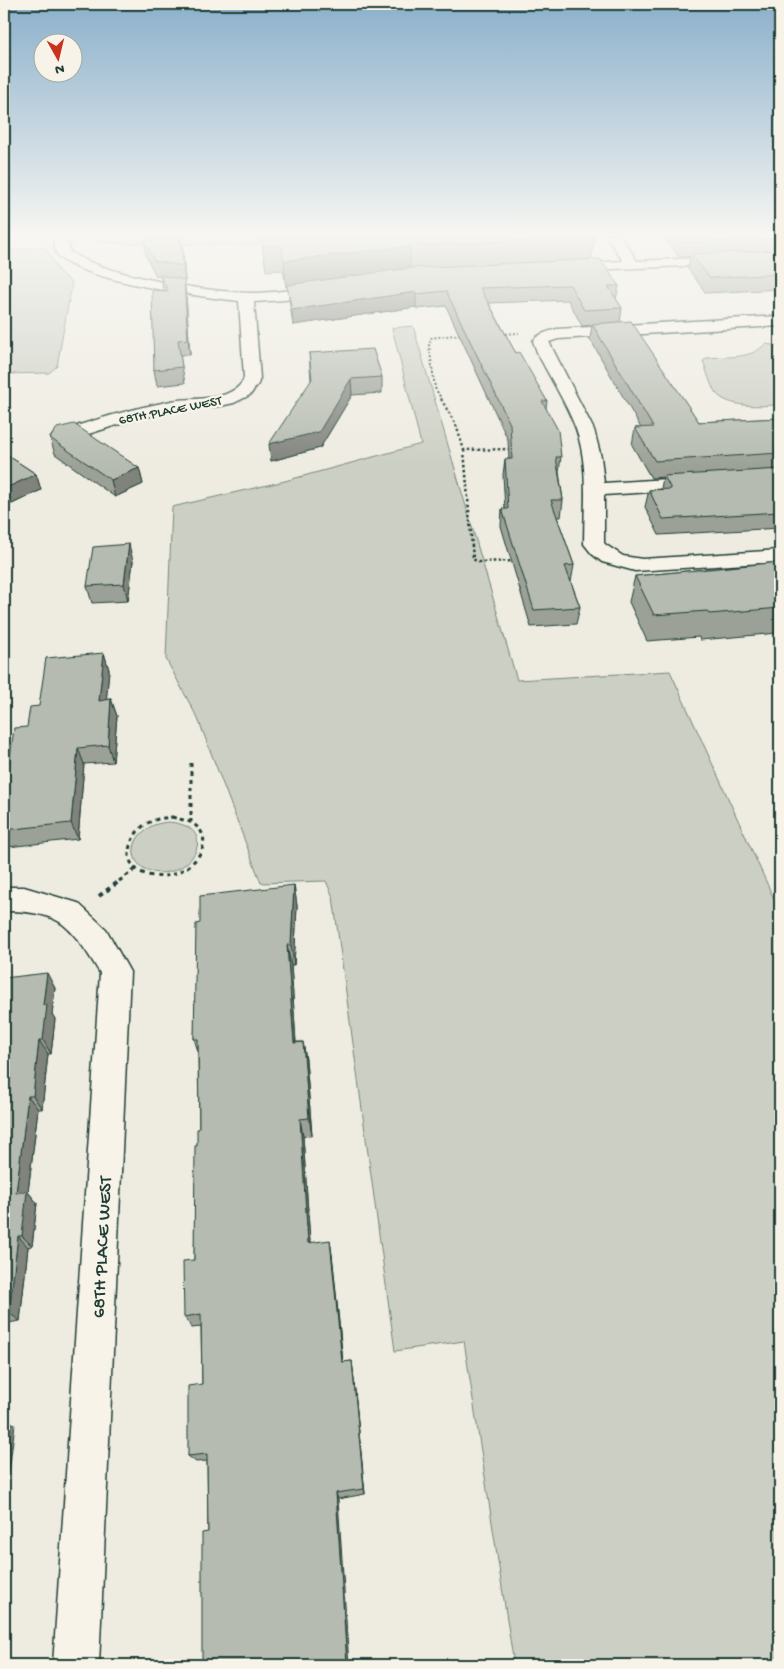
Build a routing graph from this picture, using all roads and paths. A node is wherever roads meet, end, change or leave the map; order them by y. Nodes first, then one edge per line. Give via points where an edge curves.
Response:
1 (247, 313) edge
2 (780, 321) edge
3 (519, 333) dead end
4 (466, 334) edge
5 (501, 334) edge
6 (60, 438) edge
7 (519, 449) edge
8 (464, 450) junction
9 (720, 481) edge
10 (593, 490) junction
11 (780, 556) edge
12 (524, 561) edge
13 (192, 763) dead end
14 (191, 822) junction
15 (136, 869) junction
16 (99, 896) dead end
17 (4, 899) edge
18 (76, 1665) edge

1 - 6 street, 68TH PLACE WEST via 252,378 243,392 219,401 175,406 122,418
2 - 10 street via 573,332 541,341 585,430 593,464
3 - 5 path
4 - 8 path via 431,338 429,345 435,388 456,425
7 - 8 path
8 - 12 path via 473,559 478,562
9 - 10 street
10 - 11 street via 594,544 600,552 625,564
13 - 14 path
14 - 15 path via 172,817 159,819 136,831 127,851
14 - 15 path via 201,831 204,840 199,858 191,866 169,876 145,874
15 - 16 path
17 - 18 street, 68TH PLACE WEST via 24,899 68,912 95,938 115,972

